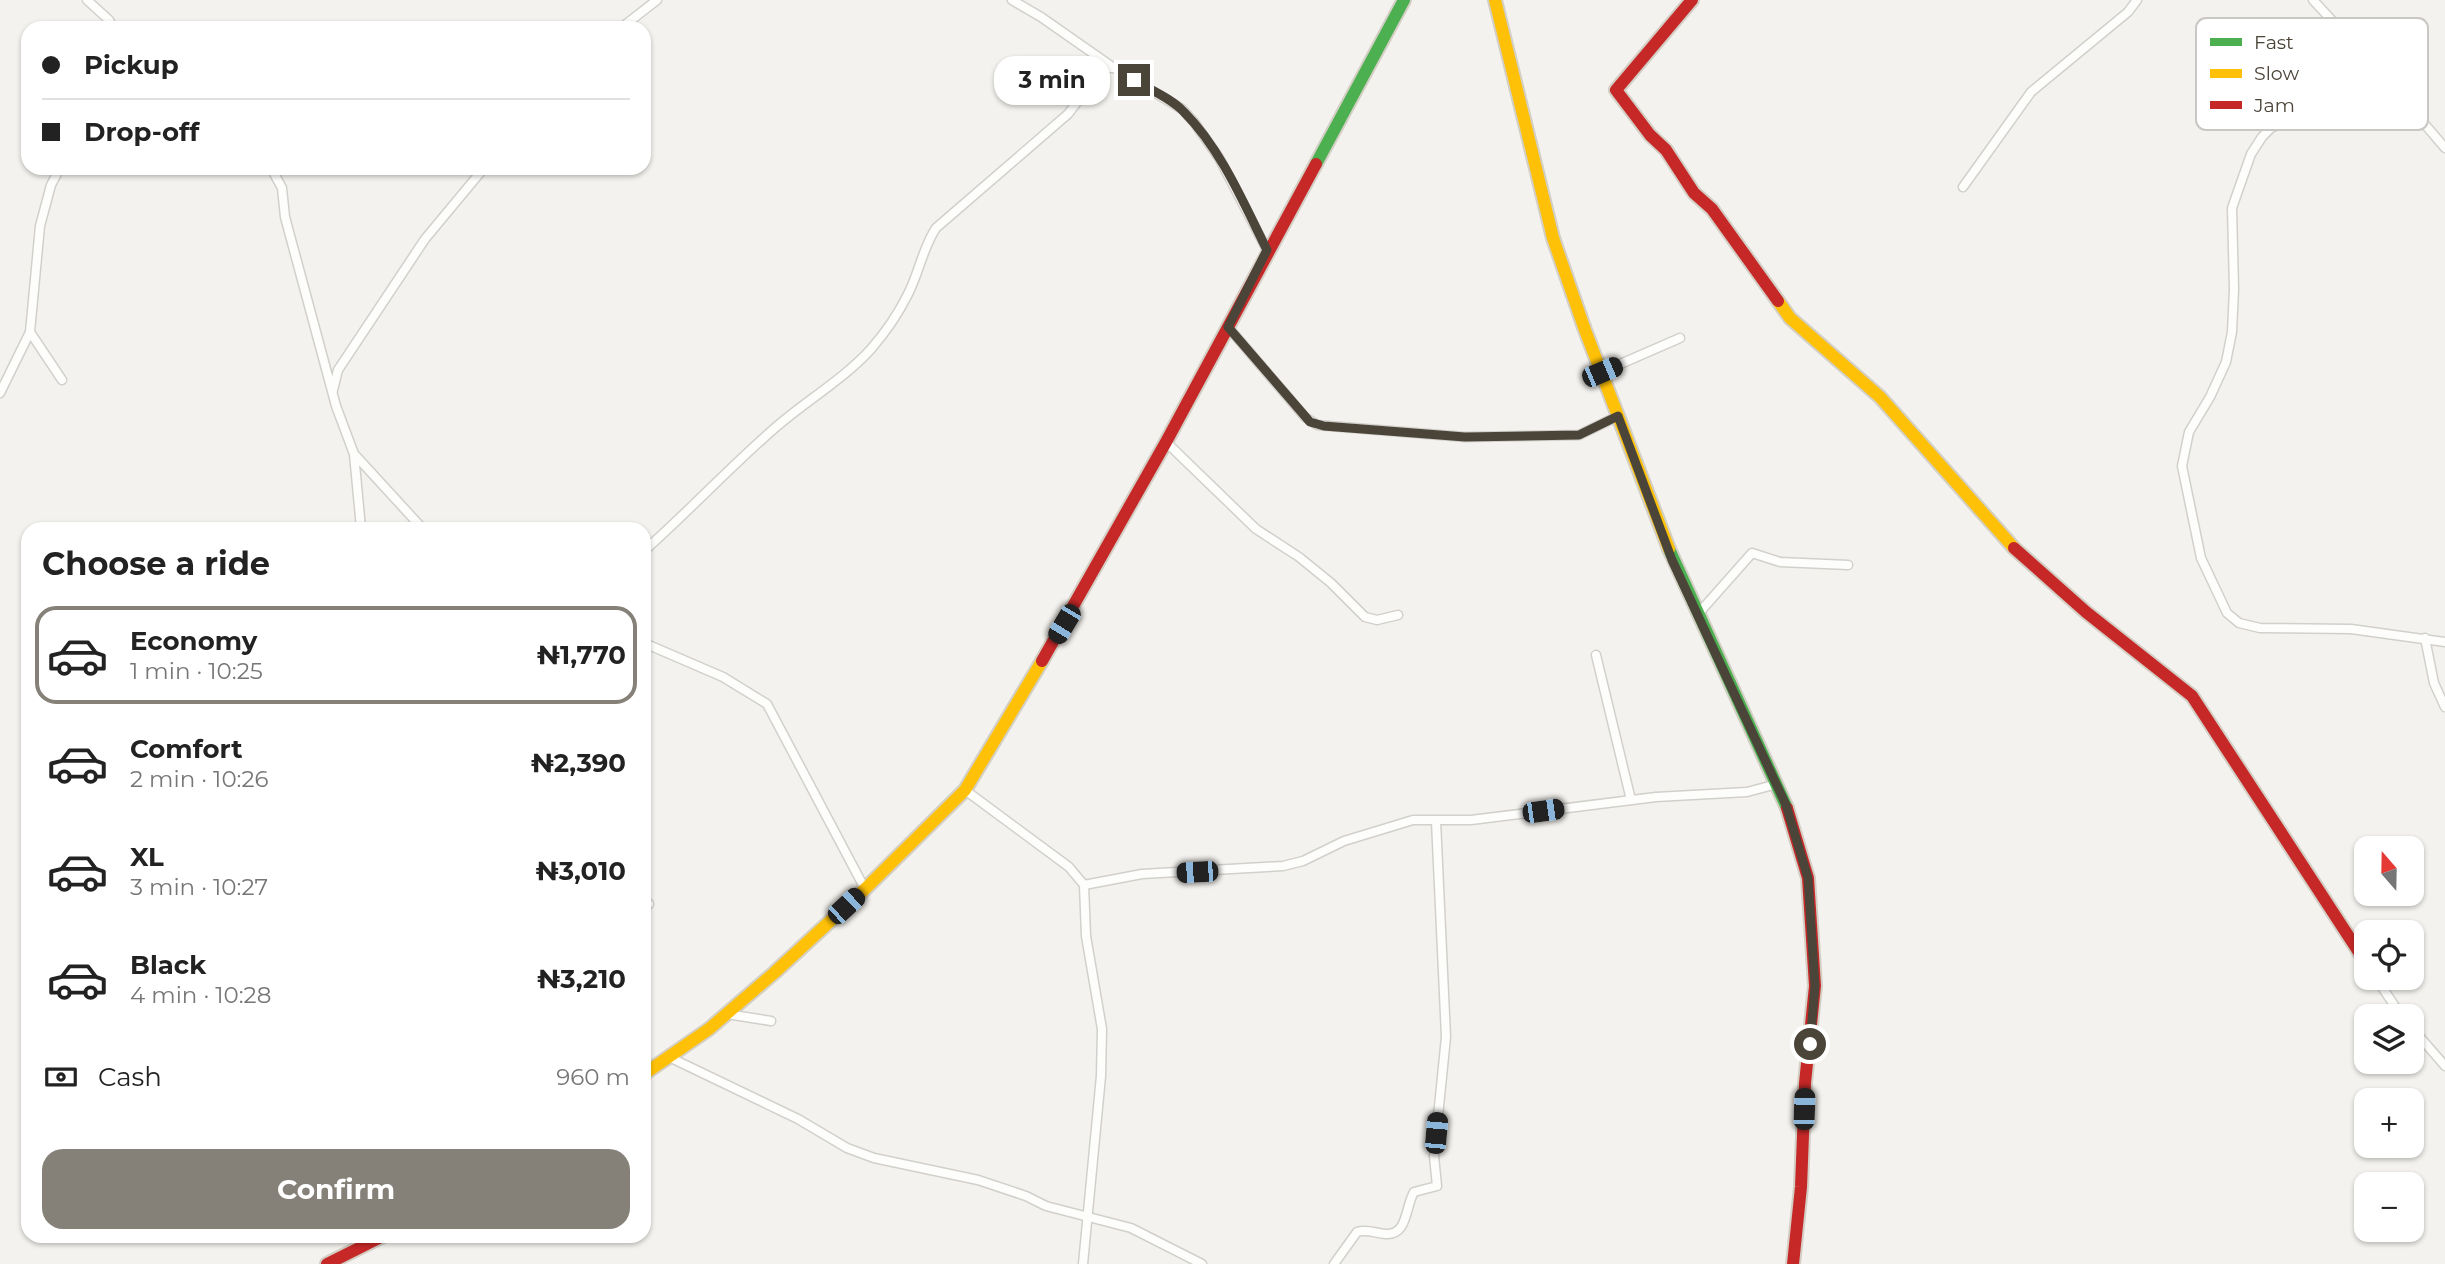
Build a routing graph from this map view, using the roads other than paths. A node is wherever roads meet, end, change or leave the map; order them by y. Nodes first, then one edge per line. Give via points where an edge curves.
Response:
1 (87, 0) edge
2 (657, 0) edge
3 (1012, 0) edge
4 (1404, 0) edge
5 (1495, 0) edge
6 (1692, 0) edge
7 (2137, 0) edge
8 (2314, 0) edge
9 (2330, 18) edge
10 (110, 21) edge
11 (630, 21) edge
12 (1114, 68) junction
13 (2428, 129) edge
14 (2269, 130) edge
15 (2445, 149) edge
16 (56, 175) edge
17 (275, 175) edge
18 (478, 175) edge
19 (1963, 187) dead end
20 (1267, 250) junction
21 (1228, 327) junction
22 (30, 332) junction
23 (1679, 338) dead end
24 (1602, 372) junction
25 (62, 380) dead end
26 (333, 391) junction
27 (0, 393) edge
28 (1618, 416) junction
29 (1166, 442) junction
30 (354, 454) junction
31 (361, 522) edge
32 (416, 522) edge
33 (651, 544) edge
34 (1848, 565) dead end
35 (1698, 614) junction
36 (1398, 615) dead end
37 (2425, 639) junction
38 (2445, 642) edge
39 (651, 646) edge
40 (1596, 655) dead end
41 (2445, 707) edge
42 (1777, 784) junction
43 (965, 790) junction
44 (1631, 800) junction
45 (1436, 821) junction
46 (1084, 885) junction
47 (865, 890) junction
48 (2354, 945) edge
49 (727, 1014) junction
50 (771, 1021) dead end
51 (2424, 1042) edge
52 (669, 1057) junction
53 (2445, 1066) edge
54 (651, 1069) edge
55 (1087, 1216) junction
56 (374, 1243) edge
57 (353, 1259) edge
58 (327, 1264) edge
59 (1083, 1264) edge
60 (1202, 1264) edge
61 (1334, 1264) edge
62 (1793, 1264) edge

1 - 10 street
2 - 11 street
3 - 12 street
4 - 20 street
5 - 24 street via 1553,238
6 - 48 street via 1616,90 1666,150 1694,193 1712,209 1790,318 1880,397 2002,537 2086,612 2192,696
7 - 19 street via 2031,92
8 - 9 street
12 - 20 street via 1182,109 1194,122 1219,158
12 - 33 street via 1097,73 1068,114 936,228 907,296 872,348 758,443
13 - 15 street
14 - 37 street via 2251,154 2232,208 2234,289 2226,362 2189,432 2182,466 2201,558 2227,613 2239,623 2260,628 2351,629
16 - 22 street via 40,226
17 - 26 street via 282,188 285,216
18 - 26 street via 425,239 338,370
20 - 21 street
21 - 28 street via 1304,417 1317,425 1465,437 1579,435
21 - 29 street
22 - 25 street
22 - 27 street
23 - 24 street
24 - 28 street
26 - 30 street
28 - 35 street via 1672,560
29 - 36 street via 1256,529 1331,583 1365,618
29 - 43 street
30 - 31 street
30 - 32 street
34 - 35 street via 1780,562 1752,553
35 - 42 street
37 - 38 street
37 - 41 street via 2434,683
39 - 47 street via 723,677 767,704
40 - 44 street
42 - 44 street via 1747,792
42 - 62 street via 1808,878 1815,986
43 - 46 street via 1069,867
43 - 47 street
44 - 45 street
45 - 46 street via 1413,820 1372,832 1283,866 1142,874
45 - 61 street via 1446,1037 1434,1156 1437,1185 1414,1192 1403,1226 1396,1232 1357,1231
46 - 55 street via 1086,936 1102,1029
47 - 49 street
49 - 50 street
49 - 52 street
51 - 53 street
52 - 54 street
52 - 55 street via 799,1119 847,1148 978,1180
55 - 59 street
55 - 60 street via 1158,1239
56 - 57 street
57 - 58 street

